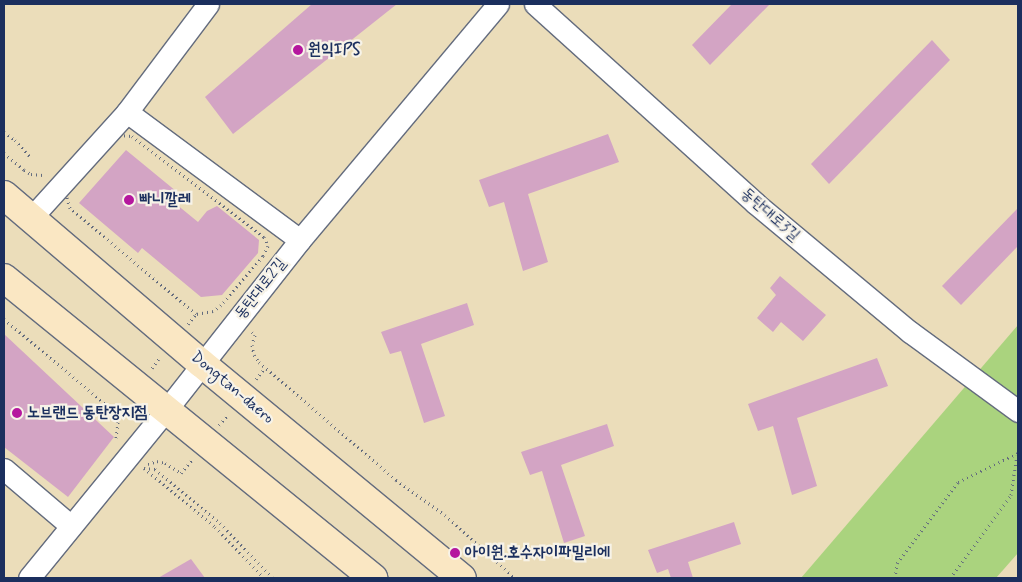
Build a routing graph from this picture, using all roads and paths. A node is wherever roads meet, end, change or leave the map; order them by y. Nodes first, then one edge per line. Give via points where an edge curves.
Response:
1 (208, 4) edge
2 (498, 4) edge
3 (535, 4) edge
4 (127, 112) junction
5 (4, 132) edge
6 (4, 153) edge
7 (31, 158) dead end
8 (43, 174) dead end
9 (4, 196) edge
10 (31, 218) junction
11 (300, 240) junction
12 (4, 278) edge
13 (196, 314) junction
14 (4, 319) edge
15 (255, 335) dead end
16 (175, 340) junction
17 (201, 363) junction
18 (265, 368) junction
19 (137, 385) junction
20 (242, 396) junction
21 (166, 409) junction
22 (1018, 411) edge
23 (115, 412) junction
24 (115, 442) dead end
25 (206, 442) junction
26 (1018, 454) edge
27 (144, 468) junction
28 (5, 471) edge
29 (71, 526) junction
30 (29, 578) edge
31 (264, 578) edge
32 (273, 578) edge
33 (373, 578) edge
34 (462, 578) edge
35 (515, 578) edge
36 (895, 578) edge
37 (950, 578) edge

1 - 4 street
2 - 11 street, 동탄대로2길
3 - 22 street, 동탄대로3길 via 754,203 910,332
4 - 10 street
4 - 11 street
5 - 7 path
6 - 8 path via 31,174
9 - 10 main road, Dongtan-daero
10 - 16 main road, Dongtan-daero
11 - 17 street, 동탄대로2길
12 - 19 main road
13 - 13 path via 222,306 268,246 264,238 132,136 119,135 66,195 70,208
13 - 16 path
14 - 23 path
15 - 18 path via 254,355
16 - 17 main road, Dongtan-daero
16 - 19 path
17 - 20 main road, Dongtan-daero
17 - 21 street, 동탄대로2길
18 - 20 path
18 - 35 path via 396,480 446,515
19 - 21 main road
19 - 23 path
20 - 25 path
20 - 34 main road, Dongtan-daero
21 - 25 main road
21 - 29 street, 동탄대로2길
23 - 24 path via 118,422
25 - 27 path via 181,473 157,461
25 - 33 main road
26 - 36 path via 958,482 897,562
26 - 37 path via 1011,495
27 - 31 path via 214,527
27 - 32 path via 156,469 220,523
28 - 29 street
29 - 30 street, 동탄대로2길

